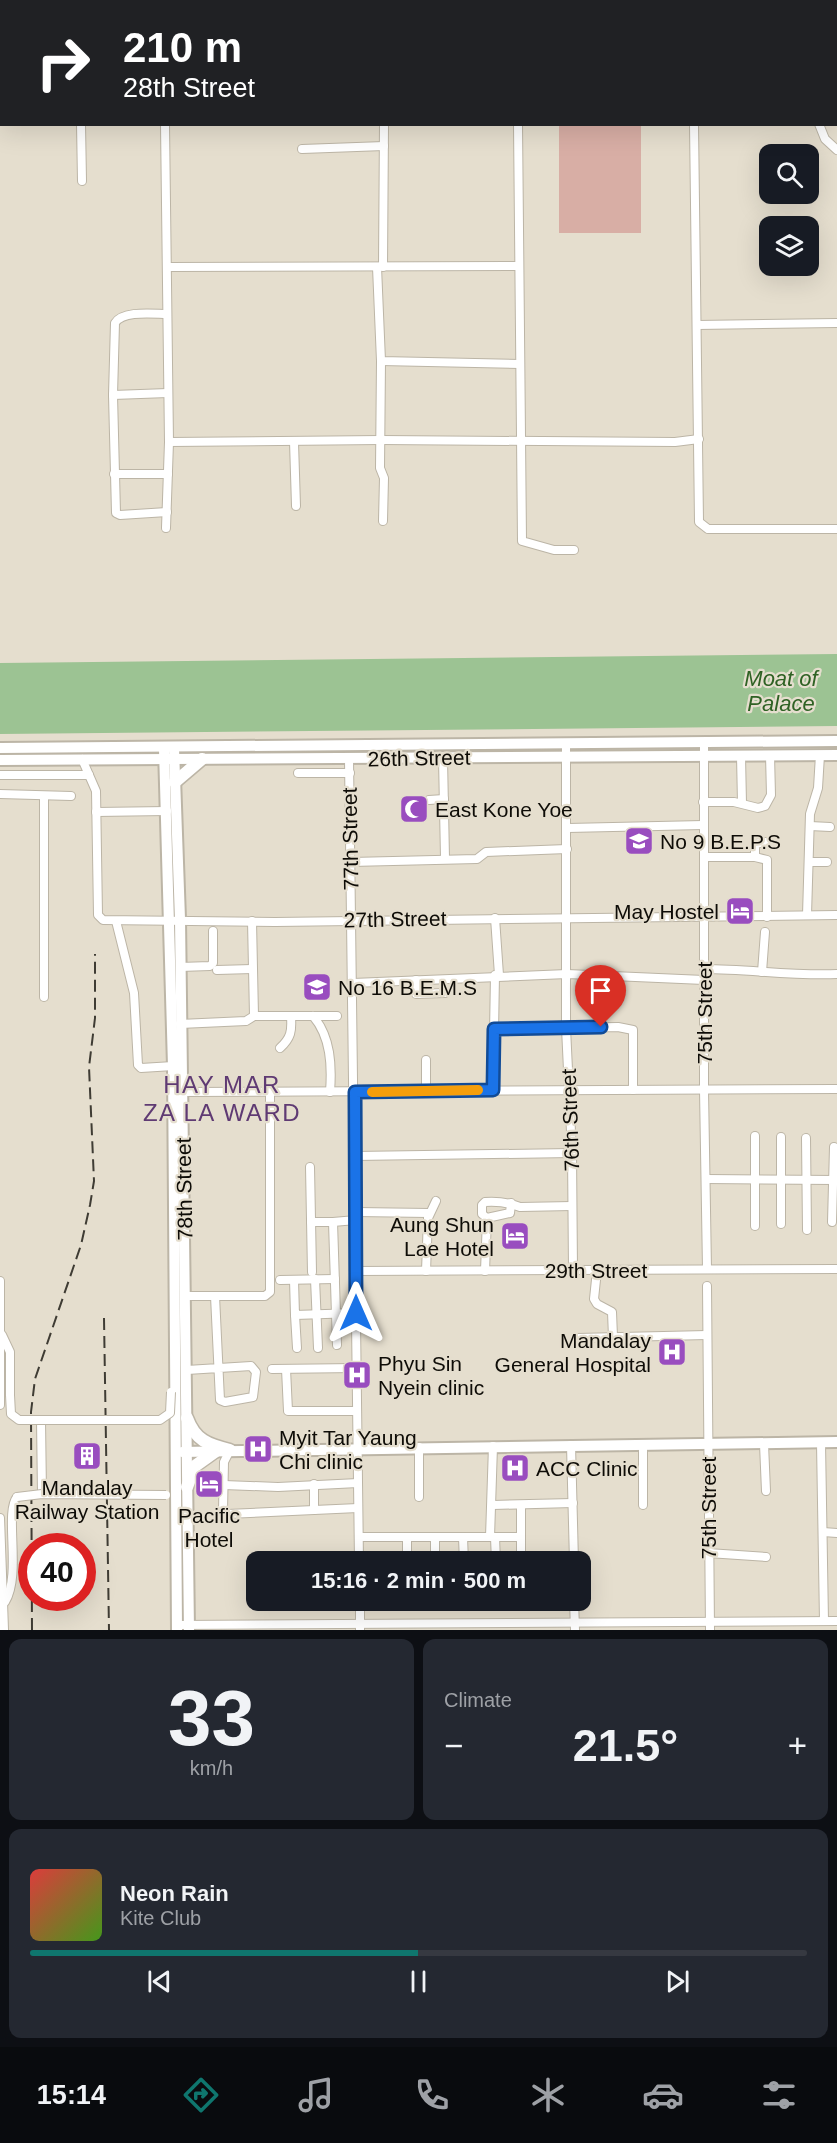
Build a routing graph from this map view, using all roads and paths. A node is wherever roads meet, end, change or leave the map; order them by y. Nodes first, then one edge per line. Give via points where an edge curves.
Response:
1 (81, 126) edge
2 (165, 126) edge
3 (384, 126) edge
4 (518, 126) edge
5 (694, 126) edge
6 (820, 126) edge
7 (384, 146) junction
8 (302, 149) dead end
9 (837, 150) edge
10 (82, 181) dead end
11 (519, 266) junction
12 (168, 267) junction
13 (380, 267) junction
14 (167, 314) junction
15 (837, 323) edge
16 (698, 325) junction
17 (381, 361) junction
18 (520, 364) junction
19 (168, 393) junction
20 (113, 395) junction
21 (699, 439) junction
22 (381, 440) junction
23 (529, 440) junction
24 (169, 442) junction
25 (294, 442) junction
26 (114, 474) junction
27 (168, 474) junction
28 (296, 506) dead end
29 (167, 512) junction
30 (383, 521) dead end
31 (166, 528) dead end
32 (837, 529) edge
33 (574, 550) dead end
34 (837, 741) edge
35 (704, 743) junction
36 (0, 748) edge
37 (566, 750) junction
38 (170, 753) junction
39 (770, 755) junction
40 (820, 755) junction
41 (837, 755) edge
42 (703, 756) junction
43 (741, 756) junction
44 (443, 758) junction
45 (82, 759) junction
46 (202, 759) junction
47 (350, 759) junction
48 (0, 760) edge
49 (298, 773) dead end
50 (350, 773) junction
51 (0, 775) edge
52 (88, 775) junction
53 (175, 782) junction
54 (0, 794) edge
55 (44, 796) junction
56 (71, 796) dead end
57 (429, 800) dead end
58 (444, 800) junction
59 (703, 802) junction
60 (742, 803) junction
61 (167, 811) junction
62 (96, 812) junction
63 (703, 825) junction
64 (810, 826) junction
65 (830, 827) dead end
66 (568, 828) junction
67 (765, 842) dead end
68 (567, 849) junction
69 (704, 856) junction
70 (755, 857) junction
71 (446, 858) junction
72 (351, 862) junction
73 (809, 862) junction
74 (827, 862) dead end
75 (807, 915) junction
76 (837, 915) edge
77 (566, 916) junction
78 (767, 916) junction
79 (495, 918) junction
80 (704, 918) junction
81 (175, 919) junction
82 (351, 919) junction
83 (116, 921) junction
84 (252, 921) junction
85 (213, 931) dead end
86 (765, 932) dead end
87 (180, 967) junction
88 (252, 969) junction
89 (704, 969) junction
90 (217, 970) dead end
91 (762, 972) junction
92 (567, 974) junction
93 (837, 974) edge
94 (497, 975) junction
95 (416, 980) junction
96 (704, 980) junction
97 (353, 982) junction
98 (445, 993) dead end
99 (44, 997) dead end
100 (254, 1016) junction
101 (313, 1016) junction
102 (337, 1016) dead end
103 (291, 1017) junction
104 (180, 1023) junction
105 (566, 1028) junction
106 (494, 1029) junction
107 (280, 1048) dead end
108 (426, 1060) dead end
109 (173, 1066) junction
110 (837, 1089) edge
111 (493, 1090) junction
112 (633, 1090) junction
113 (704, 1090) junction
114 (270, 1091) junction
115 (426, 1091) junction
116 (570, 1091) junction
117 (178, 1092) junction
118 (330, 1092) junction
119 (355, 1092) junction
120 (755, 1136) dead end
121 (781, 1137) dead end
122 (806, 1138) dead end
123 (834, 1147) dead end
124 (572, 1153) junction
125 (355, 1156) junction
126 (310, 1167) dead end
127 (706, 1179) junction
128 (756, 1180) junction
129 (806, 1180) junction
130 (835, 1180) edge
131 (781, 1181) junction
132 (436, 1201) dead end
133 (511, 1203) junction
134 (572, 1206) junction
135 (429, 1213) junction
136 (356, 1216) junction
137 (487, 1218) junction
138 (311, 1222) junction
139 (333, 1222) junction
140 (832, 1222) dead end
141 (781, 1224) dead end
142 (755, 1226) dead end
143 (807, 1230) dead end
144 (707, 1269) junction
145 (837, 1269) edge
146 (573, 1270) junction
147 (597, 1270) junction
148 (356, 1271) junction
149 (426, 1271) junction
150 (485, 1271) junction
151 (314, 1275) junction
152 (335, 1279) junction
153 (280, 1280) dead end
154 (294, 1280) junction
155 (0, 1281) edge
156 (707, 1286) dead end
157 (185, 1296) junction
158 (215, 1296) junction
159 (356, 1313) junction
160 (295, 1315) junction
161 (316, 1315) junction
162 (335, 1315) junction
163 (0, 1331) edge
164 (707, 1335) junction
165 (613, 1337) junction
166 (577, 1338) dead end
167 (175, 1344) junction
168 (337, 1345) dead end
169 (297, 1348) dead end
170 (318, 1348) dead end
171 (218, 1368) junction
172 (357, 1368) junction
173 (272, 1369) dead end
174 (286, 1369) junction
175 (187, 1370) junction
176 (0, 1406) edge
177 (357, 1411) junction
178 (187, 1418) junction
179 (41, 1419) junction
180 (837, 1442) edge
181 (821, 1443) junction
182 (764, 1444) junction
183 (571, 1445) junction
184 (643, 1445) junction
185 (707, 1445) junction
186 (493, 1446) junction
187 (418, 1447) junction
188 (358, 1448) junction
189 (230, 1450) junction
190 (216, 1451) junction
191 (181, 1452) junction
192 (358, 1483) junction
193 (314, 1484) junction
194 (224, 1485) junction
195 (188, 1487) junction
196 (766, 1491) dead end
197 (42, 1494) junction
198 (419, 1497) dead end
199 (573, 1503) junction
200 (643, 1504) dead end
201 (493, 1505) junction
202 (521, 1505) junction
203 (358, 1508) junction
204 (314, 1510) junction
205 (0, 1518) edge
206 (823, 1532) junction
207 (837, 1533) edge
208 (359, 1537) junction
209 (407, 1537) junction
210 (435, 1537) junction
211 (463, 1537) junction
212 (493, 1537) junction
213 (521, 1537) junction
214 (359, 1551) edge
215 (407, 1551) edge
216 (435, 1551) edge
217 (464, 1551) edge
218 (495, 1551) edge
219 (521, 1551) edge
220 (573, 1551) edge
221 (708, 1553) junction
222 (766, 1557) dead end
223 (176, 1558) junction
224 (5, 1602) junction
225 (360, 1611) edge
226 (575, 1611) edge
227 (575, 1620) junction
228 (710, 1621) junction
229 (824, 1621) junction
230 (837, 1621) edge
231 (641, 1626) edge
232 (177, 1627) edge
233 (360, 1627) edge
234 (444, 1627) edge
235 (2, 1628) edge
236 (189, 1628) edge
237 (300, 1628) edge
238 (575, 1630) edge
239 (710, 1630) edge

1 - 10 street
2 - 12 street
3 - 7 street
4 - 11 street
5 - 16 street
6 - 9 street via 825,139
7 - 8 street
7 - 13 street
11 - 13 street
11 - 18 street
12 - 13 street
12 - 14 street
13 - 17 street
14 - 19 street
14 - 20 street via 118,318
15 - 16 street
16 - 21 street
17 - 18 street
17 - 22 street
18 - 23 street
19 - 20 street
19 - 24 street
20 - 26 street
21 - 23 street
21 - 32 street via 699,519 705,528
22 - 23 street
22 - 25 street
22 - 30 street
23 - 33 street via 522,542
24 - 25 street
24 - 27 street
25 - 28 street
26 - 27 street
26 - 29 street via 117,515
27 - 29 street
29 - 31 street
34 - 35 main road, 26th Street
35 - 37 main road, 26th Street
35 - 42 street, 75th Street
36 - 38 main road, 26th Street
37 - 38 main road, 26th Street
37 - 42 main road, 26th Street
37 - 44 main road, 26th Street
37 - 66 street, 76th Street
38 - 45 main road, 26th Street
38 - 46 main road, 26th Street
38 - 53 main road, 78th Street
38 - 61 main road, 78th Street
39 - 40 main road, 26th Street
39 - 43 main road, 26th Street
39 - 60 street via 769,803 758,808
40 - 41 main road, 26th Street
40 - 64 street
42 - 43 main road, 26th Street
42 - 59 street, 75th Street
43 - 60 street
44 - 47 main road, 26th Street
44 - 58 street
45 - 48 main road, 26th Street
45 - 52 street
46 - 47 main road, 26th Street
46 - 53 highway
47 - 50 street, 77th Street
49 - 50 street
50 - 72 street, 77th Street
51 - 52 street
52 - 62 street via 96,787
53 - 81 main road, 78th Street
54 - 55 street
55 - 56 street
55 - 99 street
57 - 58 street
58 - 71 street
59 - 60 street
59 - 63 street, 75th Street
61 - 62 street
61 - 81 main road, 78th Street
62 - 83 street via 98,915 103,920
63 - 66 street
63 - 69 street, 75th Street
64 - 65 street
64 - 73 street
66 - 68 street, 76th Street
67 - 70 street via 755,843
68 - 71 street via 486,852 477,859
68 - 77 street, 76th Street
69 - 70 street
69 - 80 street, 75th Street
70 - 78 street via 767,860
71 - 72 street
72 - 82 street, 77th Street
73 - 74 street
73 - 75 street
75 - 76 street, 27th Street
75 - 78 street, 27th Street
77 - 79 street, 27th Street
77 - 80 street, 27th Street
77 - 92 street, 76th Street
78 - 80 street, 27th Street
79 - 82 street, 27th Street
79 - 94 street
80 - 89 street, 75th Street
81 - 83 street, 27th Street
81 - 84 street, 27th Street
81 - 87 main road, 78th Street
81 - 109 main road, 78th Street
82 - 84 street, 27th Street
82 - 97 street, 77th Street
83 - 109 street via 134,993 138,1065
84 - 88 street
85 - 87 street via 213,963
86 - 91 street
87 - 104 main road, 78th Street
88 - 90 street
88 - 100 street
89 - 91 street
89 - 96 street, 75th Street
91 - 93 street
92 - 94 street
92 - 96 street
92 - 105 street, 76th Street
94 - 95 street
94 - 106 street
95 - 97 street
95 - 98 street via 416,994
96 - 113 street, 75th Street
97 - 119 street, 77th Street
100 - 103 street
100 - 104 street via 246,1021
101 - 102 street
101 - 103 street
101 - 118 street via 324,1031 330,1057
103 - 107 street via 292,1032
104 - 117 main road, 78th Street
105 - 106 street
105 - 112 street via 633,1030
105 - 116 street, 76th Street
106 - 111 street
108 - 115 street
109 - 117 main road, 78th Street
110 - 113 street
111 - 115 street
111 - 116 street
112 - 113 street
112 - 116 street
113 - 127 street, 75th Street
114 - 117 street
114 - 118 street
114 - 158 street via 270,1292 265,1296
115 - 119 street
116 - 124 street, 76th Street
117 - 157 main road, 78th Street
117 - 167 main road, 78th Street
118 - 119 street
119 - 125 street
120 - 128 street
121 - 131 street
122 - 129 street
123 - 130 street
124 - 125 street
124 - 134 street, 76th Street
125 - 136 street
126 - 138 street
127 - 128 street
127 - 144 street, 75th Street
128 - 131 street
128 - 142 street
129 - 130 street
129 - 131 street
129 - 143 street
130 - 140 street
131 - 141 street
132 - 135 street
133 - 134 street via 520,1207
133 - 137 street via 510,1213
133 - 137 street via 483,1202 482,1214
134 - 146 street, 76th Street
135 - 136 street
135 - 149 street
136 - 139 street
136 - 148 street
137 - 150 street
138 - 139 street
138 - 151 street
139 - 152 street
144 - 145 street, 29th Street
144 - 147 street, 29th Street
146 - 147 street, 29th Street
146 - 150 street, 29th Street
147 - 165 street via 594,1299 612,1311
148 - 149 street, 29th Street
148 - 159 street
149 - 150 street, 29th Street
151 - 152 street
151 - 154 street
151 - 161 street
152 - 162 street
153 - 154 street
154 - 160 street
155 - 163 street
156 - 164 street, 75th Street
157 - 158 street
157 - 175 main road, 78th Street
158 - 171 street
159 - 162 street
159 - 172 street
160 - 161 street
160 - 169 street
161 - 162 street
161 - 170 street
162 - 168 street
163 - 176 street
163 - 179 street, bridge via 10,1352 10,1411 19,1420
164 - 165 street
164 - 185 street, 75th Street
165 - 166 street
167 - 179 street, bridge via 170,1413 164,1419
167 - 191 main road, 78th Street
171 - 171 street via 254,1368 253,1397 222,1401
171 - 175 street
172 - 174 street
172 - 177 street
173 - 174 street
174 - 177 street via 288,1411
175 - 178 main road, 78th Street
177 - 188 street
178 - 189 highway via 197,1437
178 - 191 main road, 78th Street
179 - 197 street
180 - 181 main road
181 - 182 main road
181 - 206 street
182 - 185 main road
182 - 196 street
183 - 184 main road
183 - 186 main road
183 - 199 street
184 - 185 main road
184 - 200 street
185 - 221 street, 75th Street
186 - 187 main road
186 - 201 street
187 - 188 main road
187 - 198 street
188 - 189 main road
188 - 192 street
189 - 190 main road
189 - 194 street via 224,1462
190 - 191 main road
190 - 195 highway via 197,1464
191 - 195 main road, 78th Street
191 - 223 main road, 78th Street
192 - 193 street
192 - 203 street
193 - 194 street
193 - 204 street
194 - 204 street via 223,1511 227,1514
195 - 236 main road, 78th Street
197 - 223 street, bridge via 162,1493 171,1500
197 - 224 street, bridge via 20,1496 13,1503 13,1573
199 - 202 street
199 - 220 street
201 - 202 street
201 - 212 street
202 - 213 street
203 - 204 street
203 - 208 street
205 - 224 street
206 - 207 street
206 - 229 street
208 - 209 street
208 - 214 street
209 - 210 street
209 - 215 street
210 - 211 street
210 - 216 street
211 - 212 street
211 - 217 street
212 - 213 street
212 - 218 street
213 - 219 street
221 - 222 street
221 - 228 street, 75th Street via 704,1563
223 - 232 main road, 78th Street
224 - 235 street
225 - 233 street
226 - 227 street
227 - 231 street
227 - 234 street
227 - 238 street
228 - 229 street
228 - 231 street
228 - 239 street, 75th Street
229 - 230 street
232 - 236 street
233 - 234 street
233 - 237 street
236 - 237 street

